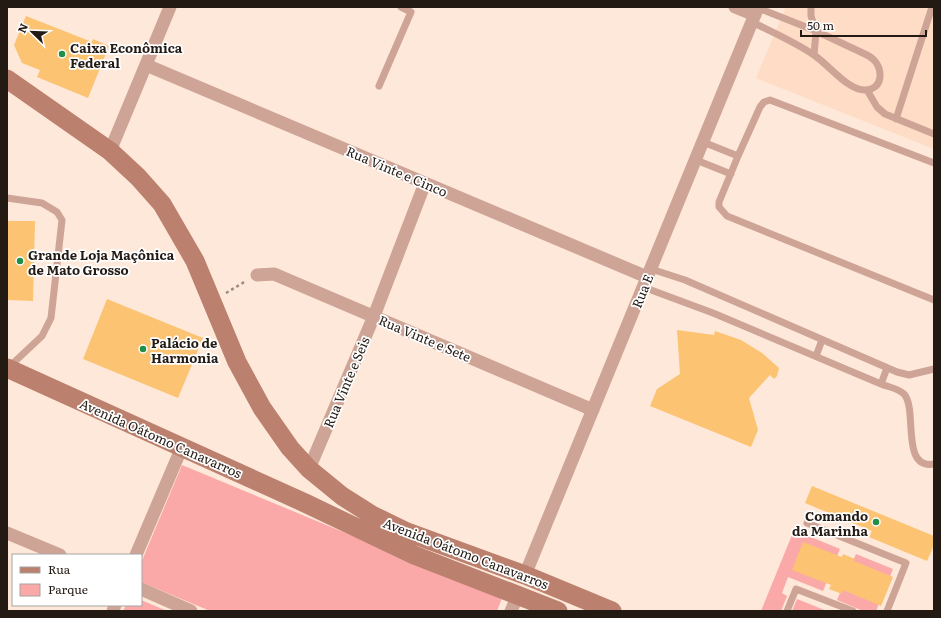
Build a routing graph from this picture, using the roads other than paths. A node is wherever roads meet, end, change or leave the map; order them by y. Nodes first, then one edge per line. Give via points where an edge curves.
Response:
1 (170, 7) edge
2 (401, 7) edge
3 (735, 7) edge
4 (811, 7) edge
5 (932, 7) edge
6 (756, 13) edge
7 (816, 31) junction
8 (814, 55) junction
9 (146, 66) junction
10 (7, 79) edge
11 (379, 86) dead end
12 (867, 90) junction
13 (896, 119) junction
14 (934, 134) edge
15 (703, 142) junction
16 (110, 151) junction
17 (738, 156) junction
18 (696, 160) junction
19 (934, 162) edge
20 (731, 174) junction
21 (425, 183) junction
22 (7, 198) edge
23 (257, 275) road end
24 (647, 278) junction
25 (934, 300) edge
26 (374, 316) junction
27 (822, 340) junction
28 (816, 356) junction
29 (7, 368) edge
30 (887, 368) junction
31 (934, 369) edge
32 (881, 384) junction
33 (593, 410) junction
34 (182, 447) junction
35 (934, 464) edge
36 (309, 469) junction
37 (807, 523) dead end
38 (7, 533) edge
39 (58, 554) edge
40 (136, 554) edge
41 (525, 575) junction
42 (142, 589) edge
43 (514, 603) edge
44 (191, 611) edge
45 (558, 611) edge
46 (612, 611) edge
47 (787, 611) edge
48 (853, 611) edge
49 (887, 611) edge

1 - 9 street
2 - 11 lane via 411,12
3 - 6 street
4 - 7 lane
5 - 13 lane
6 - 7 lane
6 - 8 lane
6 - 15 street, Rua E
7 - 8 lane
7 - 12 lane via 874,59 880,79 878,85
8 - 12 lane via 849,84
9 - 16 street
9 - 21 street, Rua Vinte e Cinco
10 - 16 main road, Avenida Oátomo Canavarros
12 - 13 lane via 877,108
13 - 14 lane
15 - 17 lane
15 - 18 street, Rua E
16 - 36 main road, Avenida Oátomo Canavarros via 162,204 195,261 237,362 262,408 290,448
17 - 19 lane via 760,107 770,100
17 - 20 lane
18 - 20 lane
18 - 24 street, Rua E
20 - 25 lane via 719,202 719,207 727,216
21 - 24 street, Rua Vinte e Cinco
21 - 26 street, Rua Vinte e Seis
22 - 29 lane via 42,204 57,212 62,220 51,318 42,336
23 - 26 street, Rua Vinte e Sete via 274,274
24 - 27 lane via 684,280
24 - 28 lane via 713,313
24 - 33 street, Rua E
26 - 33 street, Rua Vinte e Sete
26 - 36 street, Rua Vinte e Seis
27 - 28 lane
27 - 30 lane
28 - 32 lane
29 - 34 main road, Avenida Oátomo Canavarros
30 - 31 lane via 909,375
30 - 32 lane
32 - 35 lane via 897,390 908,400 913,450 924,464
33 - 41 street, Rua E
34 - 40 street
34 - 43 main road, Avenida Oátomo Canavarros
36 - 41 main road, Avenida Oátomo Canavarros via 342,496 372,515 407,532
37 - 49 lane via 906,562
38 - 39 street
41 - 46 main road, Avenida Oátomo Canavarros
42 - 44 street
43 - 45 main road, Avenida Oátomo Canavarros
47 - 48 lane via 796,588

